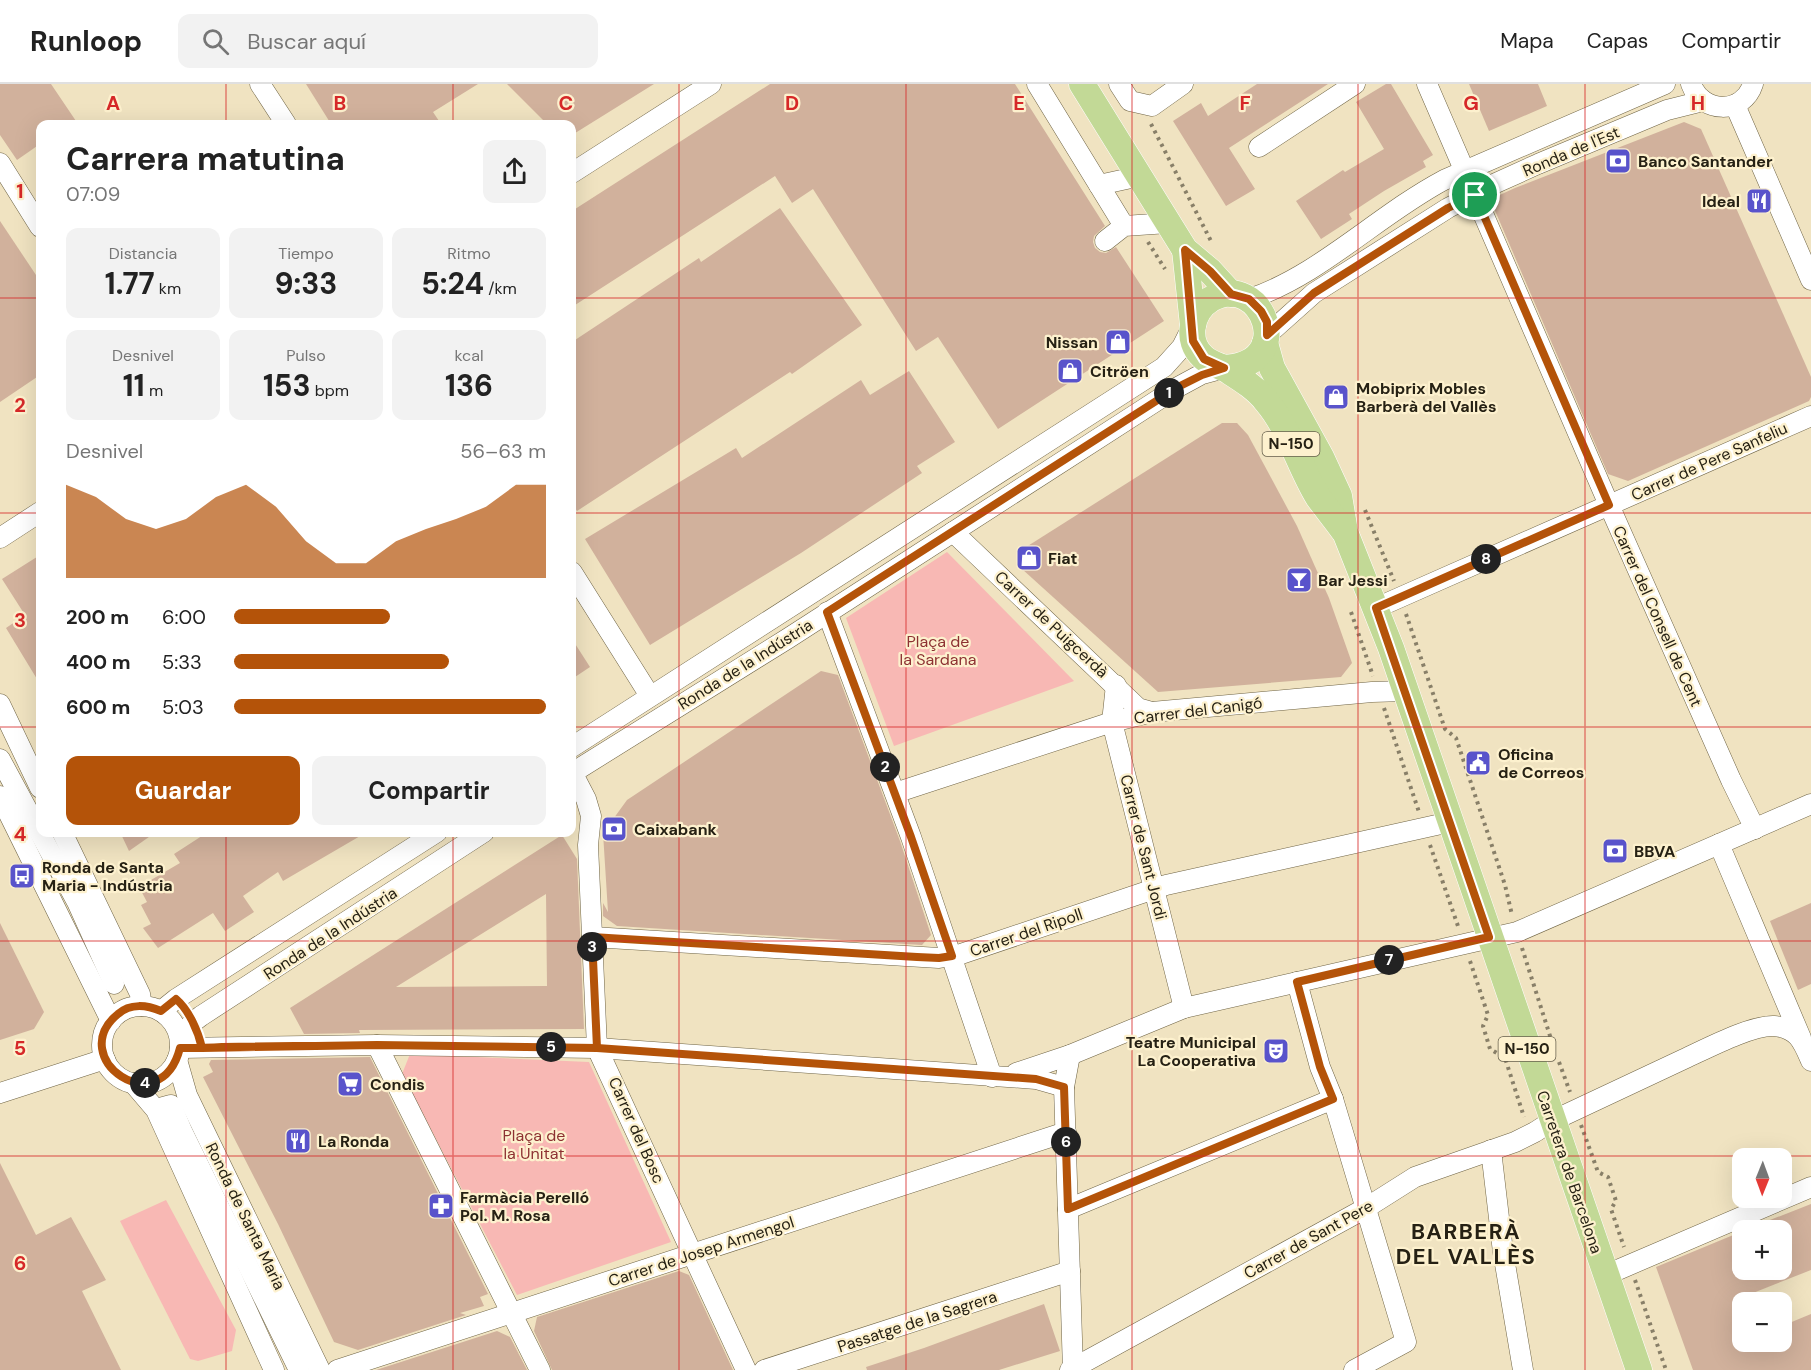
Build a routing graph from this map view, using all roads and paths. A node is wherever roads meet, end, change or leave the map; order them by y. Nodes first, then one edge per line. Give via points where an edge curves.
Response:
1 (260, 84) edge
2 (711, 84) edge
3 (1037, 84) edge
4 (1082, 84) edge
5 (1119, 84) edge
6 (1184, 84) edge
7 (1355, 84) edge
8 (1427, 84) edge
9 (1665, 84) edge
10 (1691, 84) edge
11 (1754, 86) edge
12 (1703, 101) junction
13 (1734, 105) junction
14 (1152, 106) junction
15 (283, 120) edge
16 (1259, 147) dead end
17 (0, 163) edge
18 (576, 169) edge
19 (1464, 171) junction
20 (1140, 176) junction
21 (1099, 185) junction
22 (1475, 195) junction
23 (36, 221) edge
24 (1168, 223) junction
25 (1124, 226) junction
26 (1203, 226) dead end
27 (1105, 241) dead end
28 (1185, 250) junction
29 (1168, 275) dead end
30 (1811, 280) edge
31 (1240, 296) junction
32 (1193, 326) junction
33 (1266, 339) junction
34 (1224, 368) junction
35 (1811, 416) edge
36 (1609, 505) junction
37 (36, 515) edge
38 (953, 532) junction
39 (1345, 532) junction
40 (0, 538) edge
41 (576, 578) edge
42 (1376, 608) junction
43 (827, 612) junction
44 (1116, 685) junction
45 (1405, 691) junction
46 (650, 696) junction
47 (0, 704) edge
48 (1152, 712) junction
49 (1112, 722) junction
50 (576, 744) edge
51 (0, 759) edge
52 (576, 770) edge
53 (36, 780) edge
54 (576, 780) edge
55 (895, 793) junction
56 (0, 796) edge
57 (1811, 804) edge
58 (1450, 822) junction
59 (36, 826) edge
60 (1755, 828) junction
61 (42, 837) edge
62 (64, 837) edge
63 (428, 837) edge
64 (476, 837) edge
65 (1719, 844) junction
66 (1155, 889) junction
67 (592, 937) junction
68 (1489, 937) junction
69 (952, 956) junction
70 (1297, 982) junction
71 (113, 985) dead end
72 (152, 1008) junction
73 (1184, 1008) junction
74 (111, 1021) junction
75 (1801, 1038) junction
76 (377, 1045) junction
77 (597, 1048) junction
78 (179, 1049) junction
79 (1070, 1055) junction
80 (105, 1059) junction
81 (1811, 1061) edge
82 (1559, 1062) dead end
83 (999, 1077) junction
84 (133, 1083) junction
85 (1064, 1087) junction
86 (0, 1093) edge
87 (1333, 1099) junction
88 (170, 1104) dead end
89 (1576, 1110) junction
90 (1552, 1121) junction
91 (1066, 1132) junction
92 (1491, 1150) junction
93 (1811, 1187) edge
94 (1366, 1208) junction
95 (1068, 1209) junction
96 (692, 1253) junction
97 (1630, 1264) junction
98 (1070, 1271) junction
99 (1606, 1275) junction
100 (511, 1312) junction
101 (274, 1370) edge
102 (299, 1370) edge
103 (320, 1370) edge
104 (337, 1370) edge
105 (540, 1370) edge
106 (746, 1370) edge
107 (764, 1370) edge
108 (1072, 1370) edge
109 (1354, 1370) edge
110 (1522, 1370) edge
111 (1639, 1370) edge
112 (1666, 1370) edge

1 - 15 street
2 - 18 street
3 - 21 street
4 - 20 main road, N-150
5 - 14 street via 1130,101
6 - 14 street
7 - 16 street
8 - 19 street, Carrer del Consell de Cent
9 - 19 street, Ronda de l'Est
10 - 12 street
11 - 13 street
12 - 13 street via 1721,108
12 - 22 street, Ronda de l'Est via 1667,110
13 - 30 street
14 - 26 path via 1151,127
17 - 23 street
19 - 22 street, Carrer del Consell de Cent
19 - 31 street, Ronda de l'Est via 1419,193 1292,281
20 - 21 street
20 - 24 main road, N-150
21 - 25 street
22 - 33 street, Ronda de l'Est via 1314,293
22 - 36 street, Carrer del Consell de Cent
24 - 25 street
24 - 28 main road, N-150
25 - 27 street
25 - 29 path via 1130,239 1147,240
28 - 31 main road, N-150
28 - 32 main road, N-150
31 - 32 main road via 1217,296 1205,303
31 - 33 main road, N-150 via 1261,311 1267,322
32 - 34 main road, N-150 via 1193,341 1200,354
32 - 46 street, Ronda de la Indústria via 1164,368
33 - 34 main road via 1247,364
33 - 39 main road, N-150 via 1272,368 1322,457 1339,496
34 - 38 street, Ronda de la Indústria via 1178,387
34 - 39 main road, N-150 via 1266,400 1318,497
35 - 36 street, Carrer de Pere Sanfeliu
36 - 42 street, Carrer de Pere Sanfeliu
36 - 60 street, Carrer del Consell de Cent
37 - 40 street
38 - 43 street, Ronda de la Indústria
38 - 44 street, Carrer de Puigcerdà
39 - 42 main road, Carretera de Barcelona / N-150
41 - 46 street
42 - 45 main road, Carretera de Barcelona / N-150
43 - 52 street, Ronda de la Indústria
43 - 55 street
44 - 48 street, Carrer de Puigcerdà via 1138,708
44 - 49 street, Carrer de Sant Jordi
45 - 48 street, Carrer del Canigó
45 - 58 main road, Carretera de Barcelona / N-150
46 - 50 street, Ronda de la Indústria
47 - 53 street
48 - 49 street, Carrer del Canigó
49 - 55 street, Carrer del Canigó
49 - 66 street, Carrer de Sant Jordi
51 - 59 street
54 - 67 street, Carrer del Bosc via 591,816 588,845
55 - 69 street
56 - 74 street
57 - 60 street
58 - 66 street, Carrer del Ripoll
58 - 68 main road, Carretera de Barcelona / N-150
60 - 65 street
61 - 71 street via 77,902
62 - 72 street via 140,994
63 - 72 street, Ronda de la Indústria via 176,999
64 - 78 street, Ronda de la Indústria via 201,1016 193,1022
65 - 68 street via 1517,932
65 - 75 street
66 - 69 street, Carrer del Ripoll
66 - 73 street, Carrer de Sant Jordi
67 - 69 street, Carrer del Ripoll
67 - 77 street, Carrer del Bosc
68 - 70 street
68 - 90 main road, Carretera de Barcelona / N-150
69 - 83 street
70 - 73 street
70 - 87 street via 1320,1067
72 - 74 street via 130,1007
72 - 78 street via 177,1027
73 - 79 street
74 - 80 street via 103,1039
75 - 81 street
75 - 89 street, Carrer de Sant Pere via 1774,1026 1761,1028 1730,1038
76 - 77 street
76 - 78 street
76 - 100 street
77 - 83 street
77 - 96 street, Carrer del Bosc
78 - 84 street via 170,1071 159,1079
78 - 103 street, Ronda de Santa Maria via 188,1095
79 - 83 street
79 - 85 street
80 - 84 street via 121,1078
80 - 86 street
82 - 89 path, Carretera de Barcelona
83 - 85 street via 1036,1079
84 - 101 street via 156,1110
85 - 91 street
87 - 94 street
87 - 95 street
88 - 102 street, Ronda de Santa Maria
89 - 90 street, Carrer de Sant Pere
89 - 97 path, Carretera de Barcelona via 1598,1172 1608,1177 1616,1201 1611,1209
90 - 92 street, Carrer de Sant Pere
90 - 99 main road, Carretera de Barcelona / N-150
91 - 95 street
91 - 96 street, Carrer de Josep Armengol
92 - 94 street, Carrer de Sant Pere via 1415,1177
92 - 110 street
93 - 97 street
94 - 108 street, Carrer de Sant Pere
94 - 109 street via 1406,1342
95 - 98 street
96 - 100 street, Carrer de Josep Armengol
96 - 106 street, Carrer del Bosc
97 - 99 street
97 - 112 path, Carretera de Barcelona
98 - 107 street, Passatge de la Sagrera
98 - 108 street
99 - 111 main road, Carretera de Barcelona / N-150
100 - 104 street, Carrer de Josep Armengol
100 - 105 street

